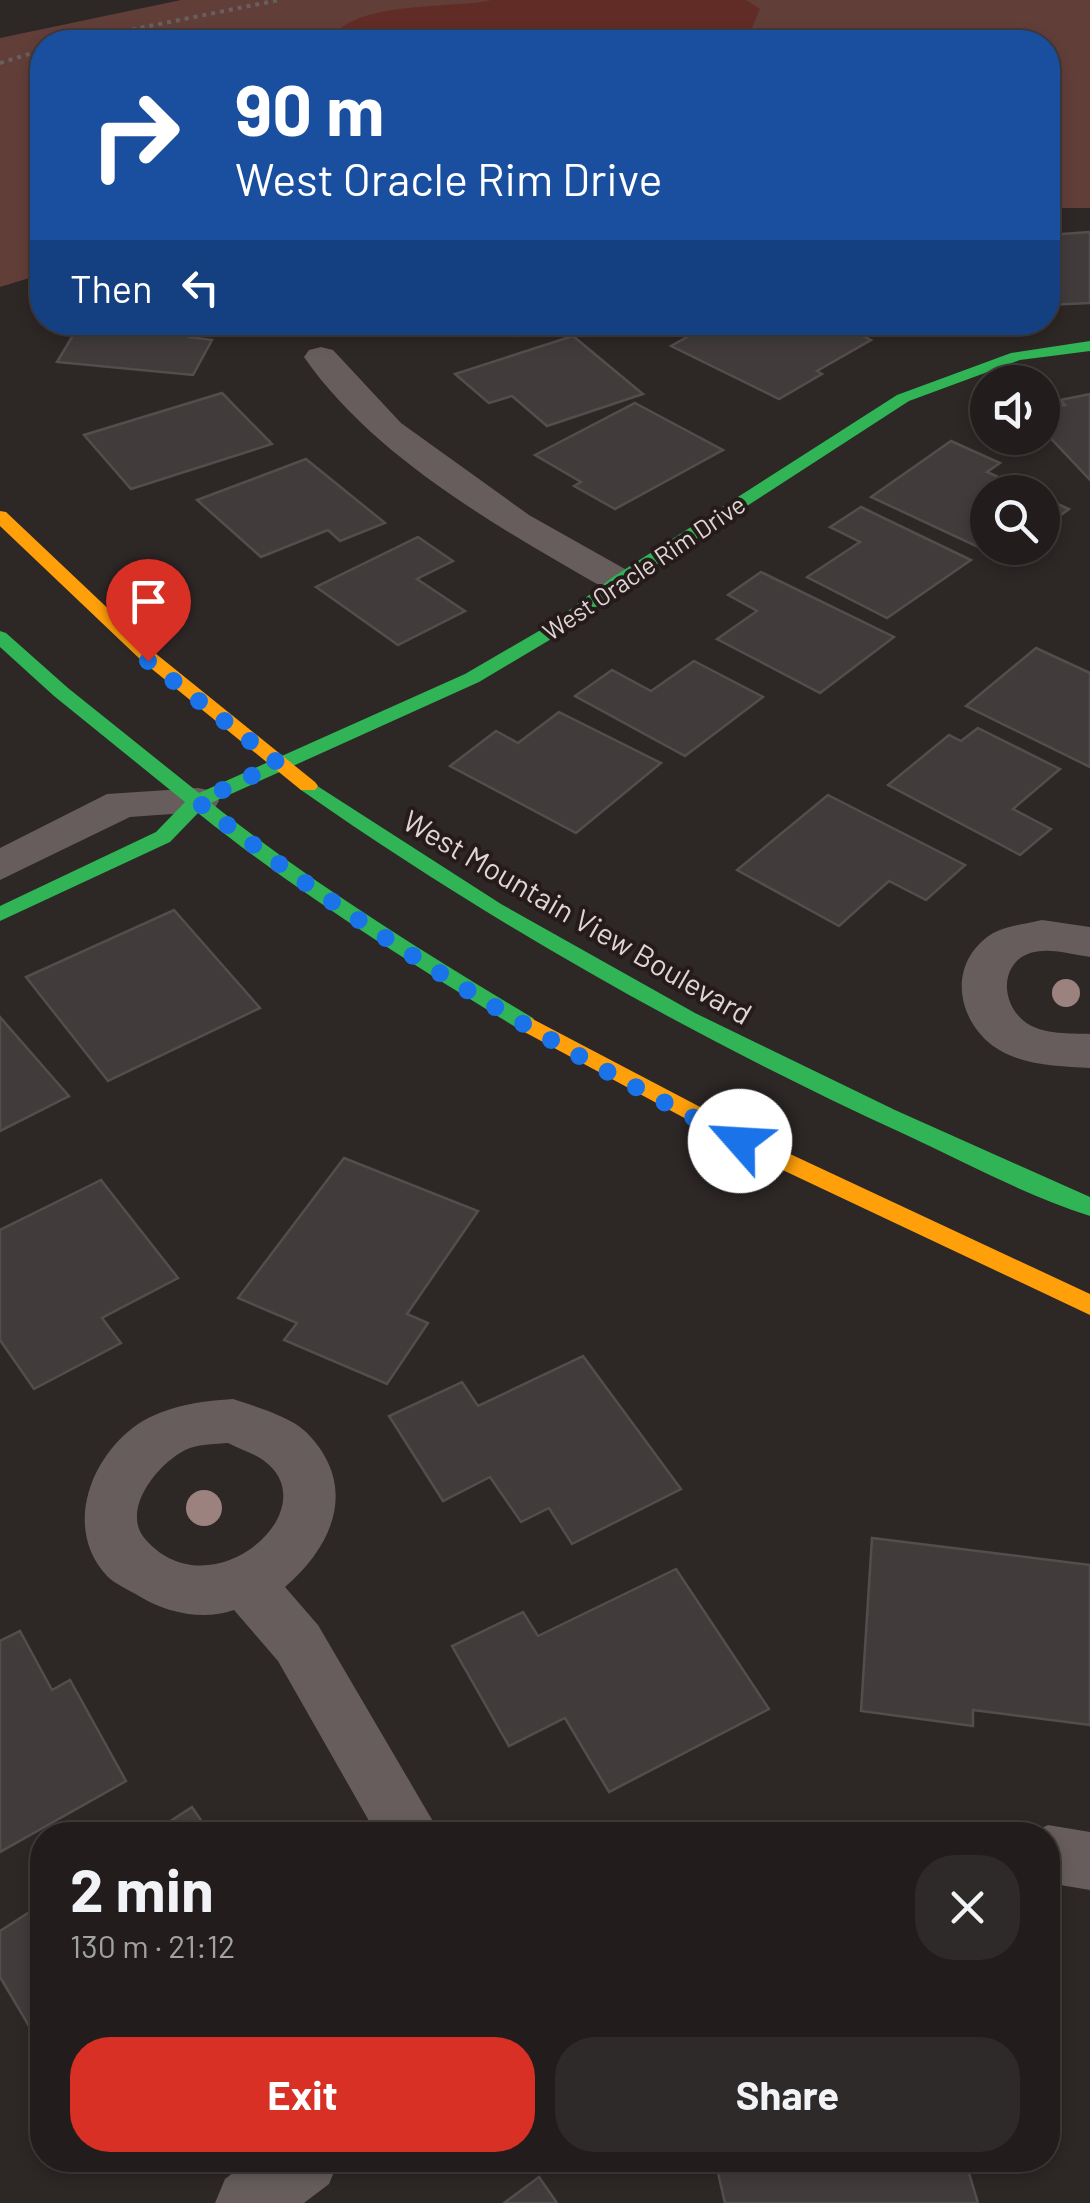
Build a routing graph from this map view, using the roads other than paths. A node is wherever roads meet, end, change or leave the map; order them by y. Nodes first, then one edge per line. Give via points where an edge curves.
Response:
1 (1090, 346) edge
2 (320, 356) dead end
3 (0, 516) edge
4 (618, 581) junction
5 (0, 637) edge
6 (278, 763) junction
7 (198, 802) junction
8 (0, 866) edge
9 (0, 914) edge
10 (1089, 940) edge
11 (1090, 1050) edge
12 (1090, 1207) edge
13 (1090, 1305) edge
14 (246, 1584) dead end
15 (402, 1822) edge
16 (1060, 1856) edge
17 (1090, 1861) edge
18 (289, 2172) edge
19 (249, 2203) edge

1 - 4 street, West Oracle Rim Drive via 1017,356 903,398
2 - 4 street via 389,430 516,524
3 - 6 street, West Mountain View Boulevard via 120,638
4 - 6 street, West Oracle Rim Drive via 472,678
5 - 7 street
6 - 7 street, West Oracle Rim Drive
6 - 12 street, West Mountain View Boulevard via 468,896 710,1032
7 - 8 street, West Oracle Rim Drive via 122,804
7 - 9 street, West Oracle Rim Drive via 163,837
7 - 13 street via 284,871 574,1053 880,1211
10 - 11 street via 1012,942 994,954 979,988 998,1024 1018,1038 1044,1048
14 - 15 street via 298,1643
16 - 17 street
18 - 19 street

